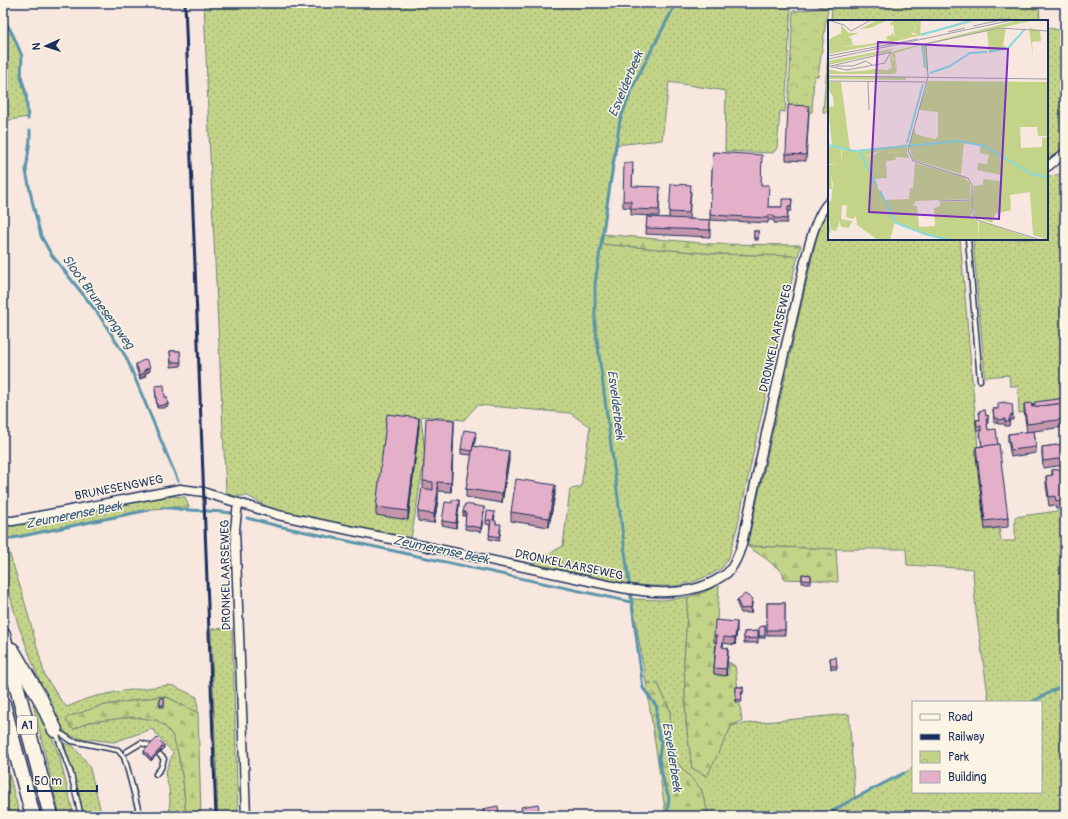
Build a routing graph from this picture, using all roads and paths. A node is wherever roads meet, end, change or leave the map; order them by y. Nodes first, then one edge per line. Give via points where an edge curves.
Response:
1 (1065, 153) edge
2 (1048, 166) edge
3 (828, 203) edge
4 (968, 240) edge
5 (980, 380) dead end
6 (238, 503) junction
7 (3, 519) edge
8 (3, 635) edge
9 (3, 704) edge
10 (55, 730) junction
11 (151, 746) edge
12 (126, 752) dead end
13 (158, 754) edge
14 (156, 774) dead end
15 (33, 816) edge
16 (51, 816) edge
17 (81, 816) edge
18 (140, 816) edge
19 (246, 816) edge

1 - 2 street
3 - 6 street, DRONKELAARSEWEG via 817,221 810,242 742,544 737,560 728,572 712,583 669,592 622,588 278,515
4 - 5 lane
6 - 7 street, BRUNESENGWEG via 204,492 180,489 13,521
6 - 19 street, DRONKELAARSEWEG via 235,529
8 - 10 highway, A1 via 40,698
8 - 16 highway, A1
9 - 15 highway, A1
10 - 17 lane, A1
10 - 18 lane, A1 via 72,741 118,750 127,766
11 - 12 lane via 142,743
13 - 14 lane via 164,759

